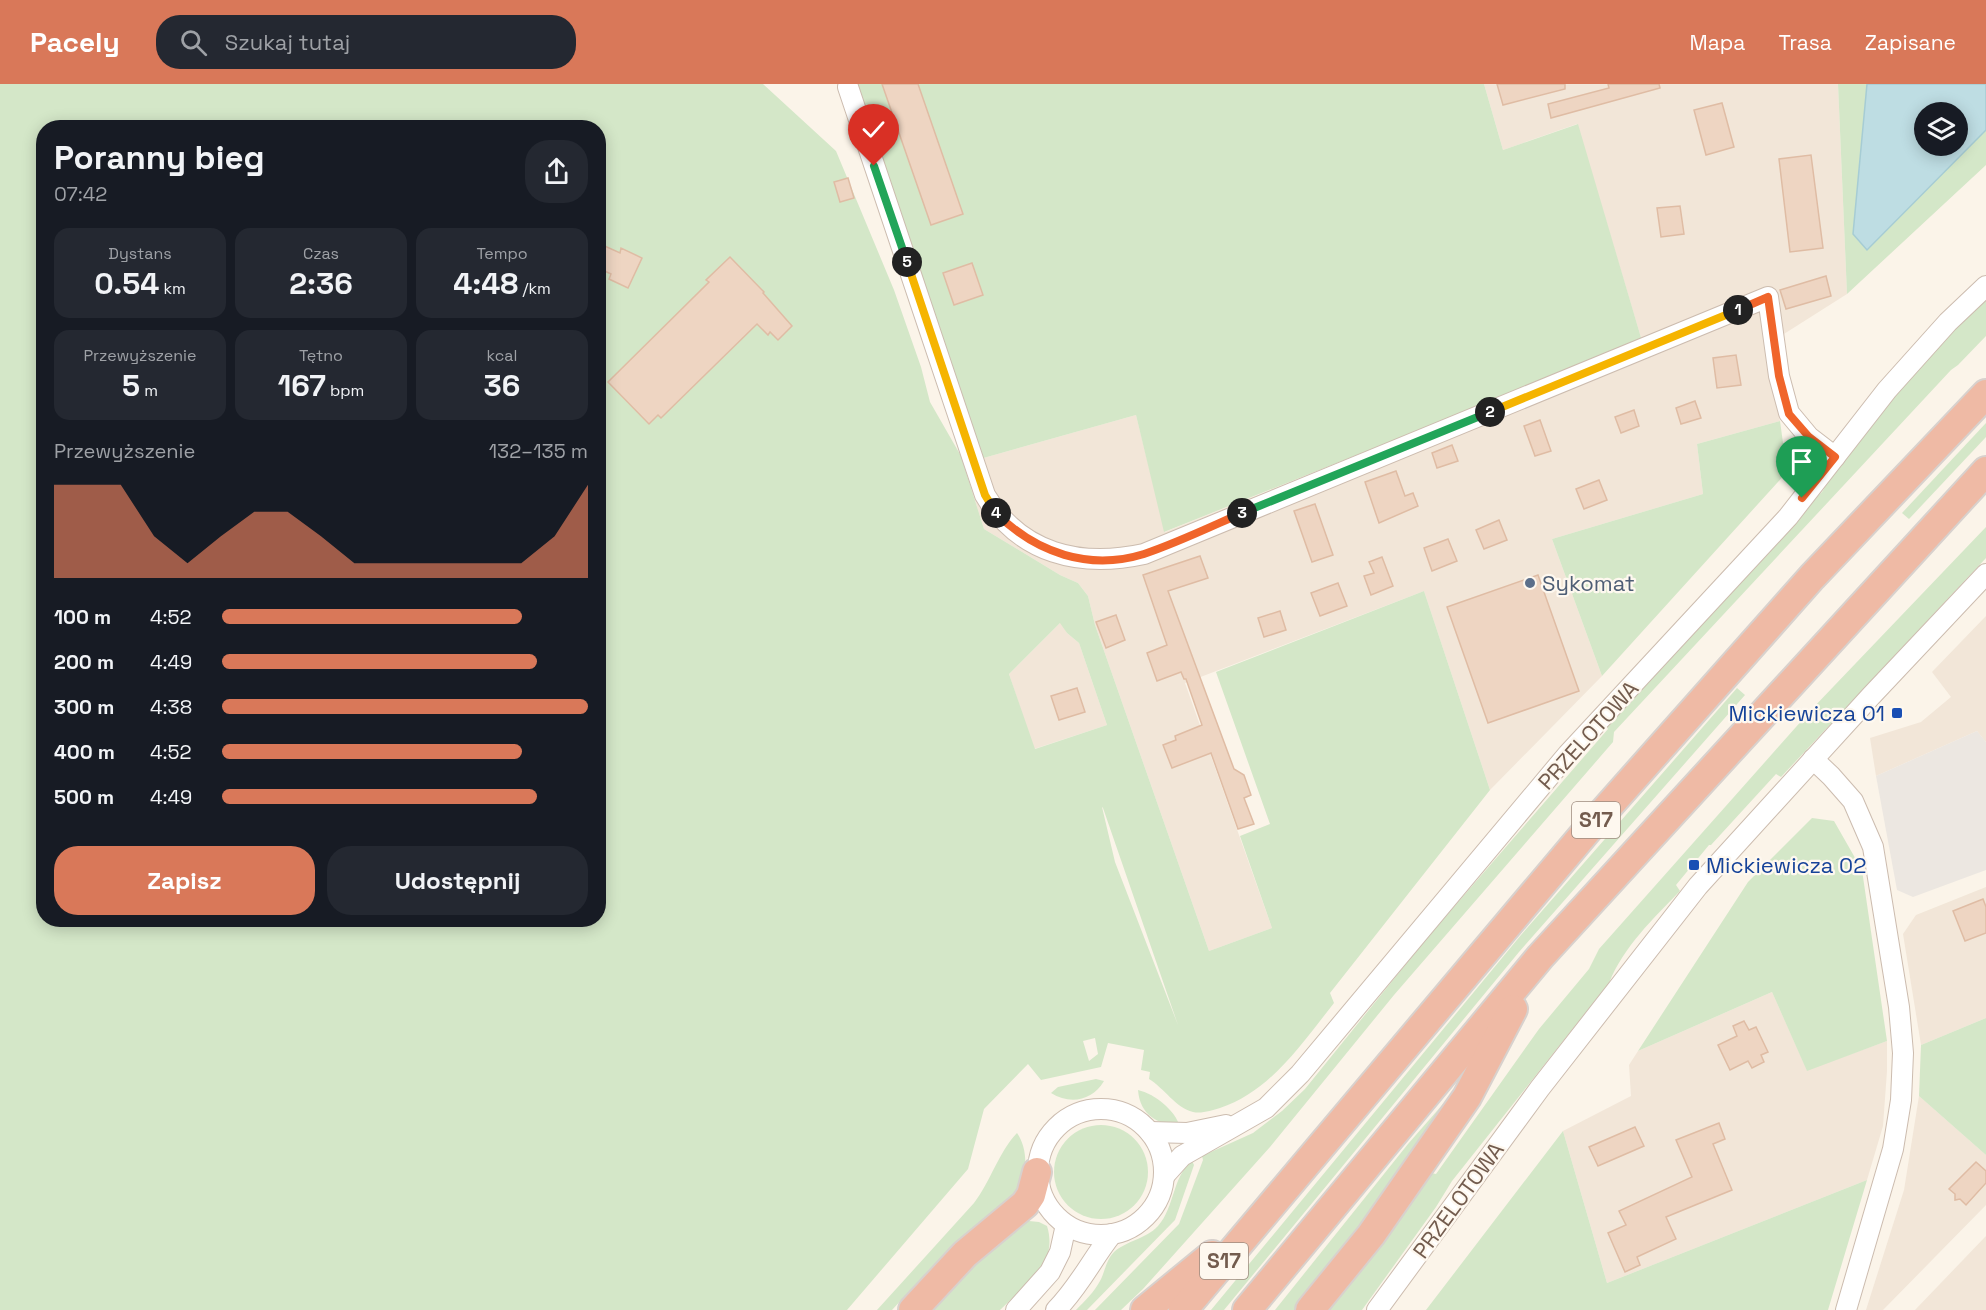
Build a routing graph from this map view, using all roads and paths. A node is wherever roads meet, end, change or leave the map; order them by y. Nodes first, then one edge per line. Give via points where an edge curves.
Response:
1 (848, 87) dead end
2 (1986, 286) edge
3 (1986, 394) edge
4 (1835, 457) junction
5 (1986, 471) edge
6 (1986, 574) edge
7 (1813, 759) junction
8 (1540, 957) junction
9 (1249, 1119) junction
10 (1150, 1132) junction
11 (1037, 1172) junction
12 (1164, 1176) junction
13 (1265, 1212) junction
14 (1066, 1225) junction
15 (1112, 1234) junction
16 (913, 1310) edge
17 (1016, 1310) edge
18 (1056, 1310) edge
19 (1145, 1310) edge
20 (1183, 1310) edge
21 (1247, 1310) edge
22 (1310, 1310) edge
23 (1377, 1310) edge
24 (1846, 1310) edge

1 - 4 street via 985,495 1010,527 1040,547 1066,556 1120,559 1144,554 1768,297 1779,376 1789,414 1809,437
2 - 4 street, PRZELOTOWA via 1923,348
3 - 13 highway, S17 via 1812,577 1590,827
4 - 9 street, PRZELOTOWA via 1788,517 1568,754 1300,1074
5 - 8 highway, S17
6 - 7 street, PRZELOTOWA
7 - 23 street, PRZELOTOWA via 1698,886 1540,1088
7 - 24 street via 1853,801 1874,847 1903,1053 1893,1149
8 - 21 highway, S17
8 - 22 highway via 1467,1097 1371,1235
9 - 10 street, PRZELOTOWA via 1187,1133
9 - 12 street, PRZELOTOWA via 1182,1156
10 - 11 street via 1135,1118 1116,1110 1078,1113 1048,1136
10 - 12 street via 1160,1148
11 - 14 street via 1045,1202
11 - 16 highway via 1025,1204 972,1248
12 - 15 street via 1150,1211 1133,1226
13 - 19 highway
13 - 20 highway, S17
14 - 15 street via 1088,1234
14 - 17 street via 1060,1252 1050,1272
15 - 18 street

